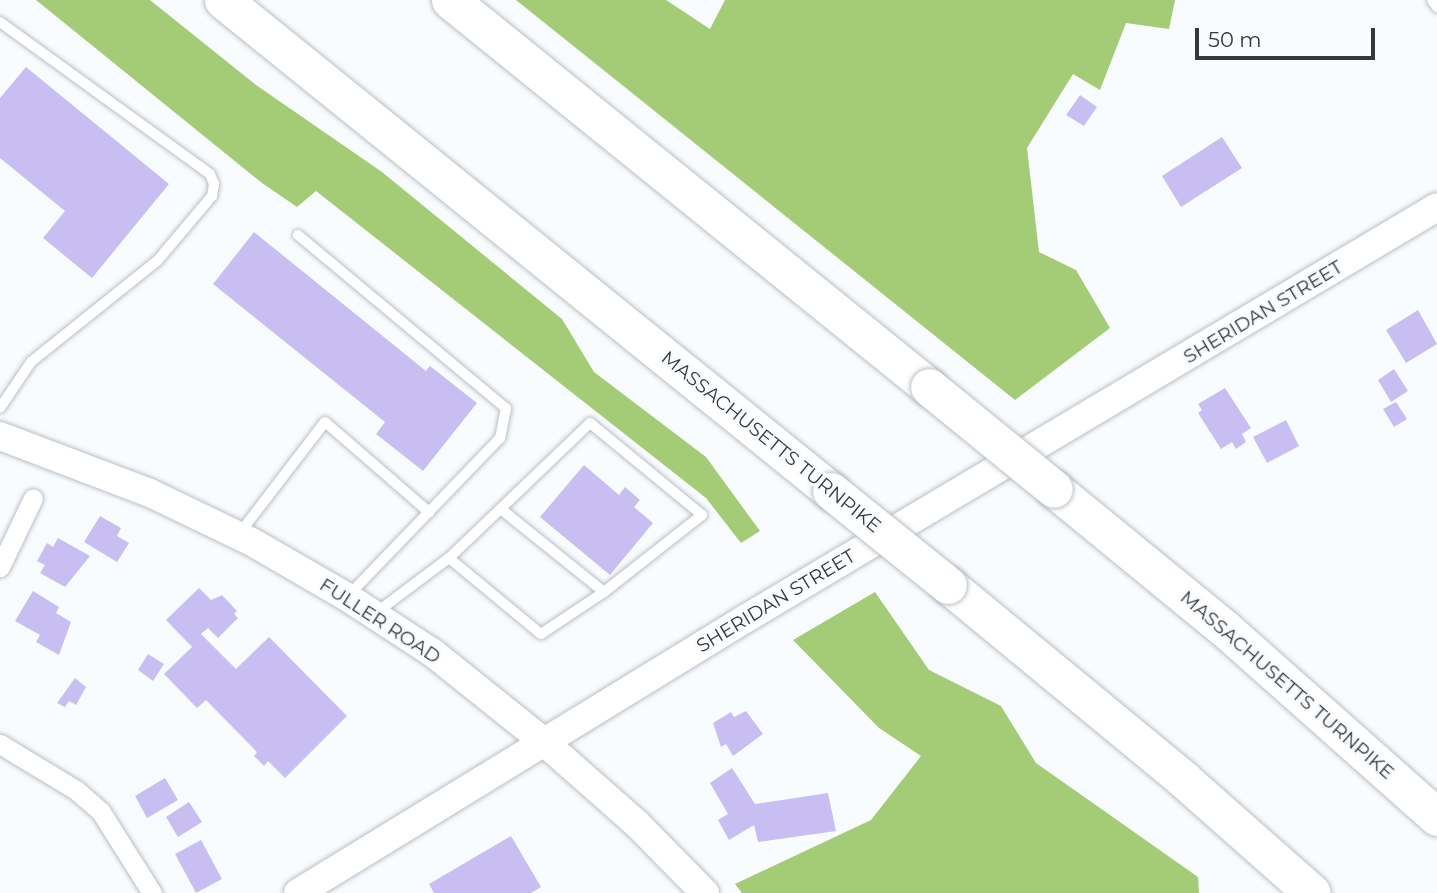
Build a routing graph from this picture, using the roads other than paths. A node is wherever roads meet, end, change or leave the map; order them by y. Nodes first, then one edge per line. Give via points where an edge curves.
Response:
1 (223, 0) edge
2 (450, 0) edge
3 (1432, 0) edge
4 (1437, 7) edge
5 (0, 22) edge
6 (1437, 207) edge
7 (298, 235) dead end
8 (0, 408) edge
9 (0, 436) edge
10 (33, 498) dead end
11 (502, 510) junction
12 (429, 512) junction
13 (238, 535) junction
14 (449, 558) junction
15 (0, 567) edge
16 (604, 592) junction
17 (347, 597) junction
18 (373, 614) junction
19 (543, 741) junction
20 (0, 744) edge
21 (1437, 817) edge
22 (152, 893) edge
23 (298, 893) edge
24 (705, 893) edge
25 (1312, 893) edge

1 - 25 highway, MASSACHUSETTS TURNPIKE, bridge via 948,585 1184,779
2 - 21 highway, MASSACHUSETTS TURNPIKE, bridge via 1224,628
3 - 4 lane
5 - 8 lane via 210,174 214,184 212,196 157,261 31,362
6 - 19 street, SHERIDAN STREET
7 - 12 lane via 506,408 500,438
9 - 13 street, FULLER ROAD via 138,488
10 - 15 street
11 - 14 lane
11 - 16 lane
11 - 16 lane via 590,423 702,515
12 - 13 lane via 325,422
12 - 17 lane
13 - 17 street, FULLER ROAD
14 - 16 lane via 541,634
14 - 18 lane
17 - 18 street, FULLER ROAD
18 - 19 street, FULLER ROAD via 433,653
19 - 23 street, SHERIDAN STREET
19 - 24 street, FULLER ROAD via 637,824
20 - 22 street via 76,790 101,812

